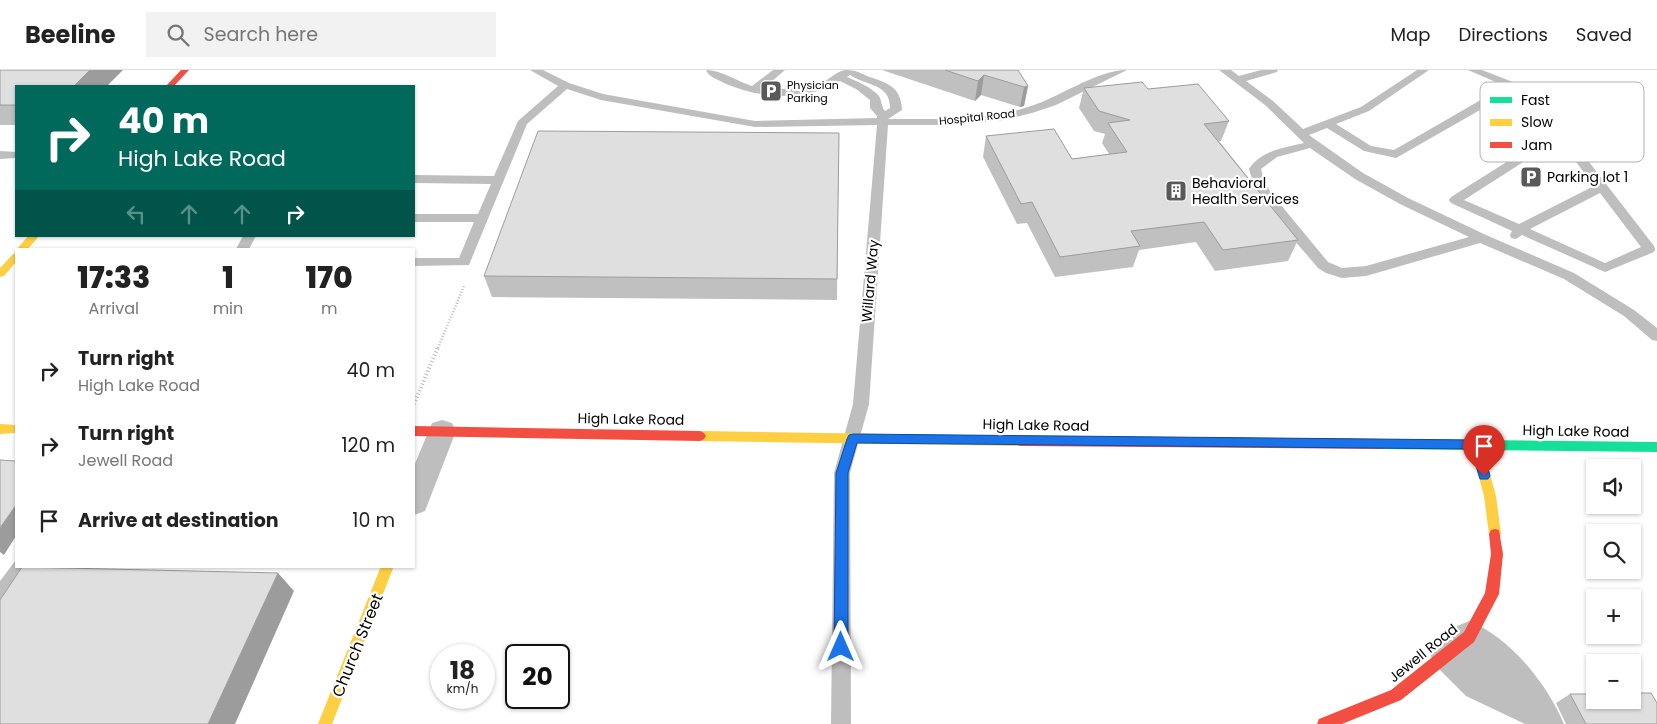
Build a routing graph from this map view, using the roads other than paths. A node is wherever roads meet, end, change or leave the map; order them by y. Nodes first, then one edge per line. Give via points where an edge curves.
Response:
1 (185, 70) edge
2 (535, 70) edge
3 (712, 70) edge
4 (780, 70) edge
5 (1122, 70) edge
6 (1224, 70) edge
7 (1273, 70) edge
8 (1424, 70) edge
9 (1473, 70) edge
10 (847, 72) edge
11 (1238, 80) junction
12 (1504, 82) edge
13 (171, 85) edge
14 (565, 85) junction
15 (754, 90) junction
16 (1480, 106) edge
17 (883, 119) junction
18 (1327, 124) junction
19 (1301, 134) junction
20 (1312, 144) junction
21 (0, 155) edge
22 (15, 155) edge
23 (1515, 162) edge
24 (1582, 162) edge
25 (415, 179) edge
26 (498, 180) junction
27 (1601, 187) junction
28 (415, 218) edge
29 (482, 218) junction
30 (1520, 229) junction
31 (33, 237) edge
32 (249, 237) edge
33 (1481, 238) junction
34 (1505, 247) junction
35 (23, 248) edge
36 (243, 248) edge
37 (10, 258) edge
38 (415, 262) edge
39 (0, 274) edge
40 (1657, 336) edge
41 (0, 429) edge
42 (15, 429) edge
43 (415, 431) edge
44 (442, 431) junction
45 (853, 439) junction
46 (1476, 445) junction
47 (1657, 447) edge
48 (415, 499) edge
49 (19, 568) edge
50 (387, 568) edge
51 (0, 596) edge
52 (1458, 646) junction
53 (1544, 719) edge
54 (326, 724) edge
55 (841, 724) edge
56 (1324, 724) edge

1 - 13 street
2 - 14 lane, Hospital Road
3 - 15 lane via 712,73 735,84
4 - 15 lane
5 - 17 lane, Hospital Road via 1027,111 968,120
6 - 11 lane
7 - 11 lane
8 - 18 lane via 1365,109
9 - 12 lane
10 - 15 lane via 823,87 783,93
10 - 17 lane via 875,99
10 - 17 lane via 890,90 897,102 896,110
11 - 19 lane via 1269,103
14 - 17 lane, Hospital Road via 601,97 755,124
14 - 26 lane via 522,122
16 - 18 lane via 1396,154 1368,149
17 - 45 lane, Willard Way via 861,404
18 - 19 lane
19 - 20 lane
20 - 33 lane via 1389,193
20 - 33 lane via 1270,156 1255,170 1266,195 1323,265 1331,270 1342,273 1366,271
21 - 22 lane
23 - 30 lane via 1455,200
24 - 27 lane
25 - 26 lane
26 - 29 lane
27 - 30 lane
27 - 30 lane via 1648,249 1605,268
28 - 29 lane
29 - 38 lane via 464,262
30 - 34 lane
31 - 35 street
32 - 36 lane
33 - 34 lane
34 - 40 lane via 1600,293
37 - 39 street
41 - 42 street
43 - 44 street, High Lake Road
44 - 45 street, High Lake Road
44 - 48 street
45 - 46 street, High Lake Road
45 - 55 lane, Willard Way via 842,473
46 - 47 street, High Lake Road
46 - 52 street, Jewell Road via 1490,496 1497,554 1492,594
49 - 51 lane
50 - 54 street, Church Street
52 - 53 street via 1478,684
52 - 56 street, Jewell Road via 1396,694

